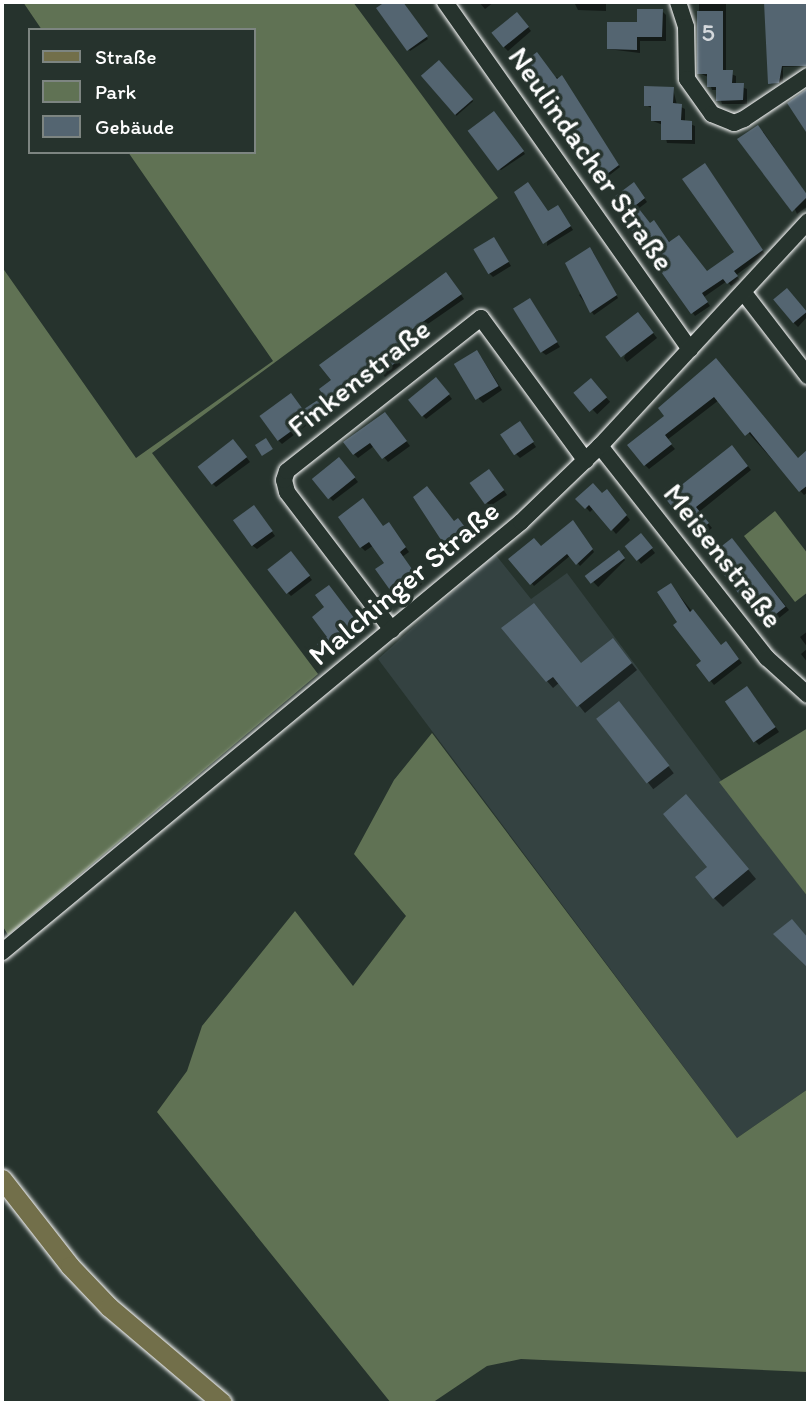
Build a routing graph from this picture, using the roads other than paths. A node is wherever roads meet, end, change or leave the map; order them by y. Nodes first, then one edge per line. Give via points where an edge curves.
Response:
1 (445, 2) edge
2 (678, 2) edge
3 (808, 76) edge
4 (808, 221) edge
5 (744, 293) junction
6 (690, 349) junction
7 (808, 376) edge
8 (600, 446) junction
9 (586, 461) junction
10 (392, 630) junction
11 (808, 695) edge
12 (2, 953) edge
13 (2, 1179) edge
14 (222, 1403) edge

1 - 6 street, Neulindacher Straße
2 - 3 street via 686,27 687,79 712,114 734,123
4 - 5 street, Malchinger Straße
5 - 6 street, Malchinger Straße
5 - 7 street
6 - 8 street, Malchinger Straße
8 - 9 street, Malchinger Straße
8 - 11 street, Meisenstraße via 767,658
9 - 10 street, Malchinger Straße
9 - 10 street, Finkenstraße via 481,318 287,471 287,492
10 - 12 street, Malchinger Straße
13 - 14 main road via 70,1266 109,1307

